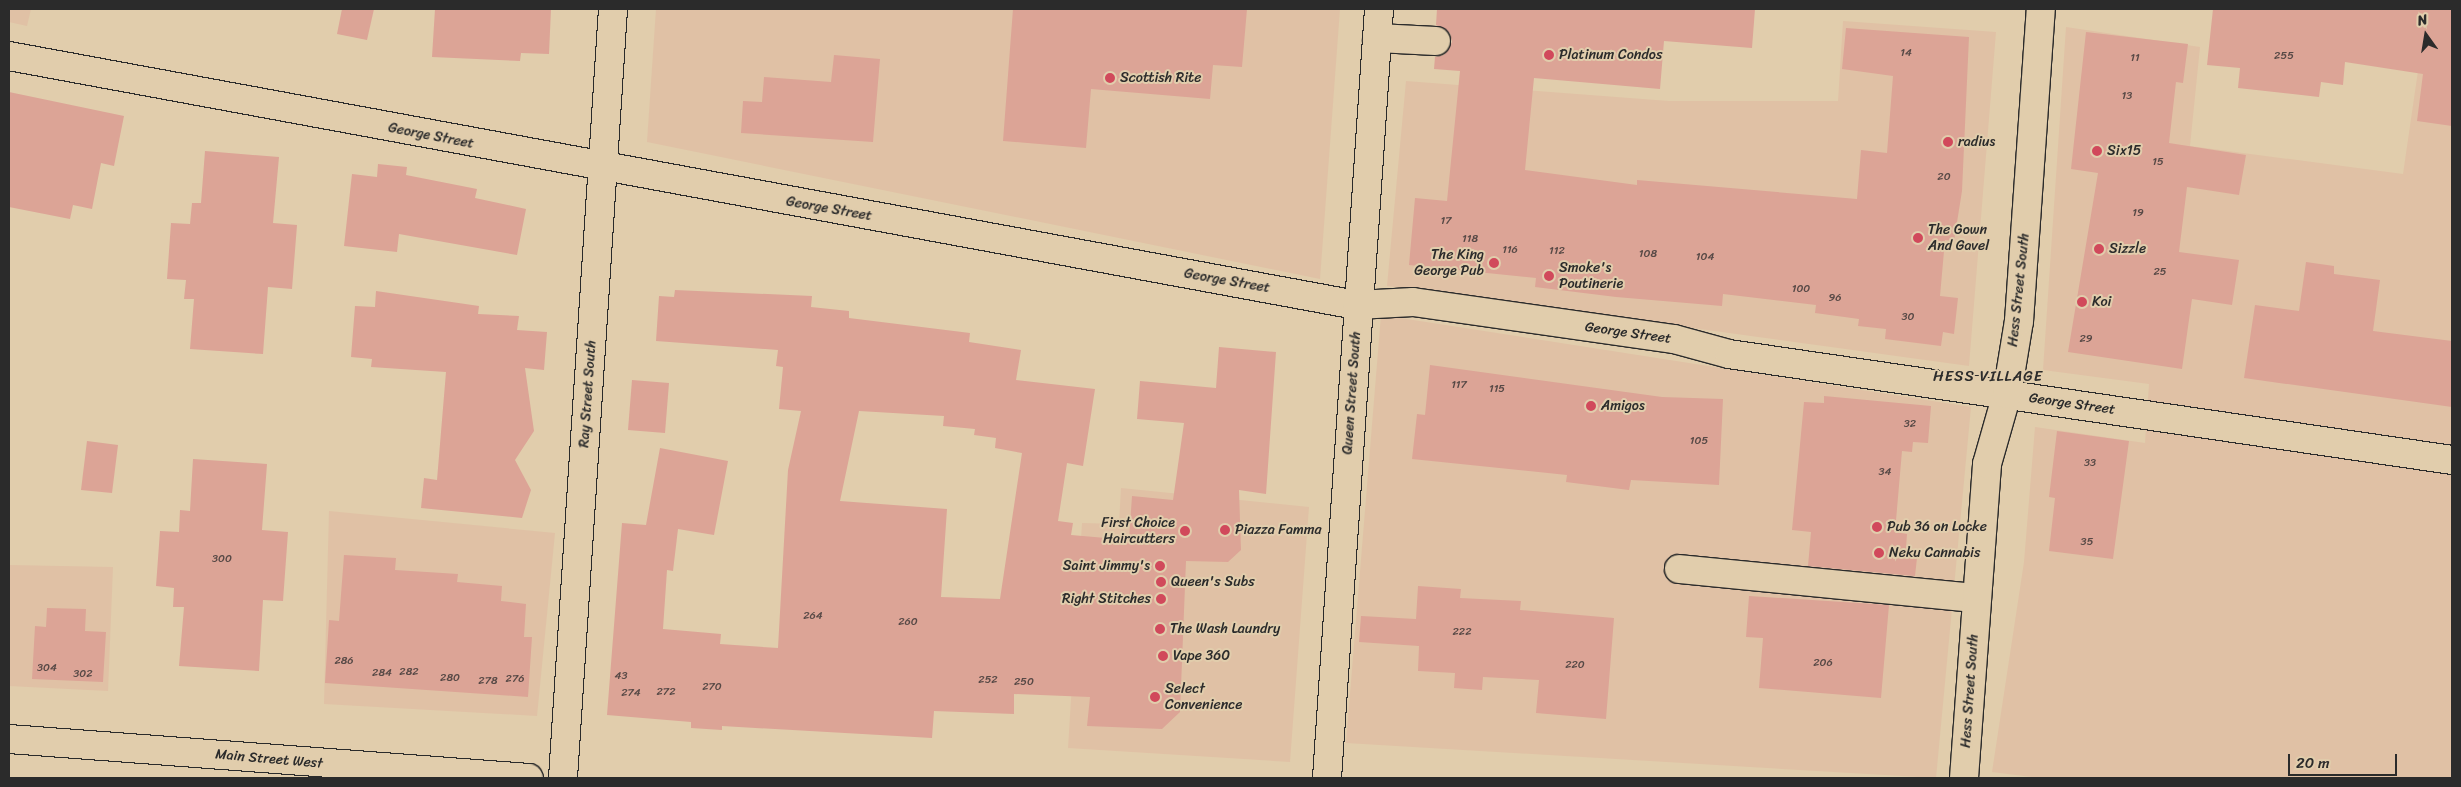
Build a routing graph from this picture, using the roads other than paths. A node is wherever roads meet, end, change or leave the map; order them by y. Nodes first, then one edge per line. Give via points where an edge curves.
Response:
1 (613, 9) edge
2 (1379, 9) edge
3 (2041, 9) edge
4 (1377, 38) junction
5 (1436, 41) dead end
6 (9, 56) edge
7 (604, 168) junction
8 (1358, 305) junction
9 (2007, 394) junction
10 (2452, 460) edge
11 (1679, 569) dead end
12 (1976, 598) junction
13 (9, 739) edge
14 (529, 778) edge
15 (563, 778) edge
16 (1327, 778) edge
17 (1964, 778) edge

1 - 7 street, Ray Street South
2 - 4 street, Queen Street South
3 - 9 street, Hess Street South via 2019,321
4 - 5 street
4 - 8 street, Queen Street South
6 - 7 street, George Street
7 - 8 street, George Street
7 - 15 street, Ray Street South
8 - 9 street, George Street via 1423,304 1674,339 1729,354
8 - 16 street, Queen Street South
9 - 10 street, George Street
9 - 12 street, Hess Street South via 1987,464
11 - 12 street
12 - 17 street, Hess Street South
13 - 14 street, Main Street West

